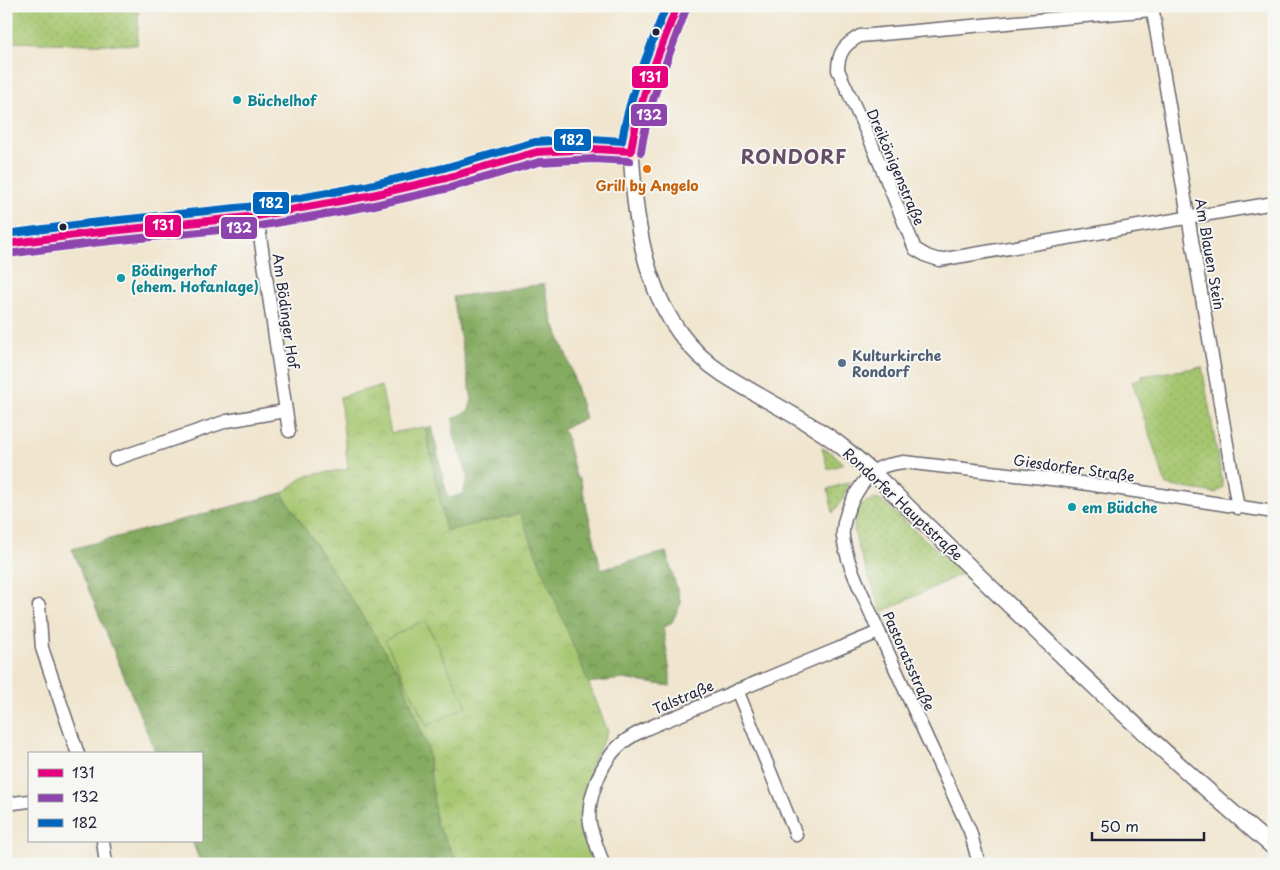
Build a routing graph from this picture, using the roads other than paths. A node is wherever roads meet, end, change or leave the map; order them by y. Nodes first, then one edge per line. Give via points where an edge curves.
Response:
1 (677, 6) edge
2 (1152, 8) edge
3 (631, 151) junction
4 (1274, 203) edge
5 (257, 216) junction
6 (1189, 218) junction
7 (6, 244) edge
8 (285, 411) junction
9 (289, 431) dead end
10 (115, 459) dead end
11 (872, 472) junction
12 (1238, 508) junction
13 (1274, 512) edge
14 (39, 606) dead end
15 (880, 632) junction
16 (737, 690) junction
17 (77, 752) edge
18 (28, 801) edge
19 (6, 804) edge
20 (796, 834) dead end
21 (103, 842) edge
22 (1274, 848) edge
23 (106, 864) edge
24 (603, 864) edge
25 (979, 864) edge

1 - 3 main road, Rondorfer Hauptstraße via 643,97
2 - 6 street, Am Blauen Stein
2 - 6 street, Dreikönigenstraße via 860,36 841,50 838,70 915,249 926,256 939,260
3 - 5 main road via 537,152 368,196
3 - 11 street, Rondorfer Hauptstraße via 634,197 648,270 660,302 682,337 722,373 819,430
4 - 6 street, Dreikönigenstraße
5 - 7 main road
5 - 8 street, Am Bödinger Hof
6 - 12 street, Am Blauen Stein
8 - 9 street, Am Bödinger Hof
8 - 10 street via 227,421
11 - 12 street, Giesdorfer Straße via 887,464 904,462 1068,481
11 - 15 street, Pastoratsstraße via 844,517 843,537 848,558
11 - 22 street, Rondorfer Hauptstraße via 1129,720
12 - 13 street, Giesdorfer Straße
14 - 17 street via 42,648
15 - 16 street, Talstraße
15 - 25 street, Pastoratsstraße via 970,831
16 - 20 street
16 - 24 street, Talstraße via 634,735 609,758 592,794 590,810 590,823
18 - 19 street
21 - 23 street

